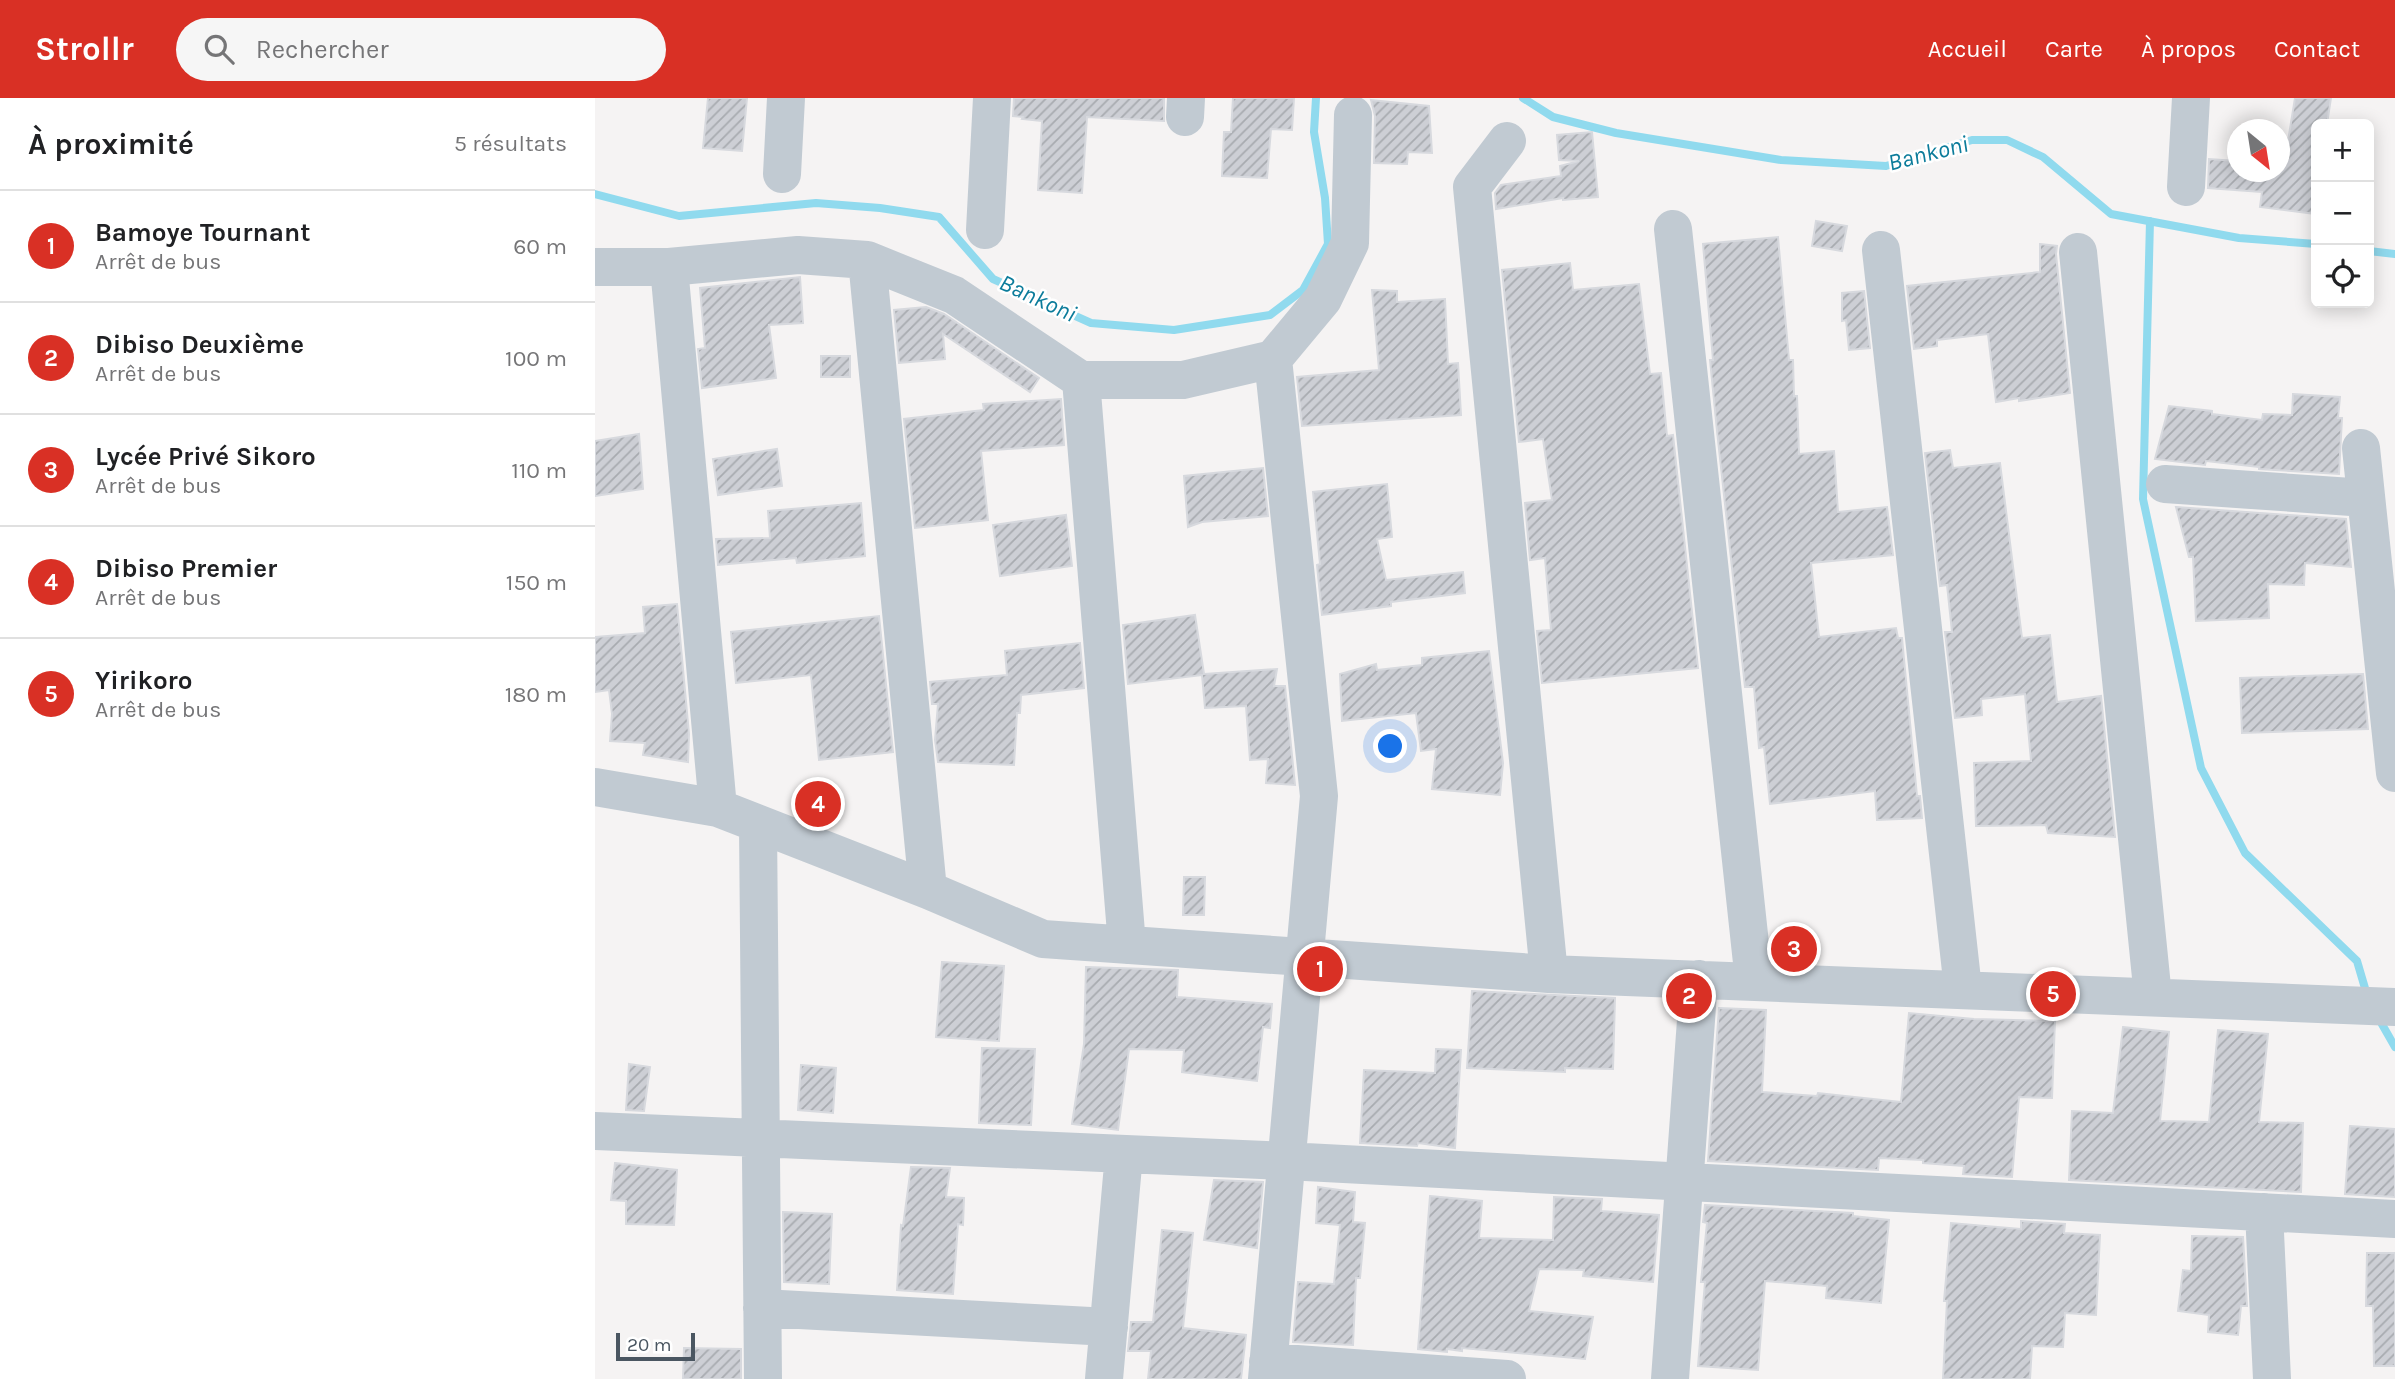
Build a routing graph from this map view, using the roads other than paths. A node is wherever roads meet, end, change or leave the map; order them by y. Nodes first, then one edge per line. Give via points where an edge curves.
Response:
1 (786, 98) edge
2 (992, 98) edge
3 (2191, 98) edge
4 (1353, 115) dead end
5 (1507, 141) dead end
6 (782, 174) dead end
7 (2186, 187) dead end
8 (1673, 229) dead end
9 (985, 230) dead end
10 (1881, 250) dead end
11 (2078, 253) dead end
12 (867, 260) junction
13 (595, 267) edge
14 (669, 267) junction
15 (1273, 359) junction
16 (1081, 380) junction
17 (2361, 448) dead end
18 (2165, 484) dead end
19 (2366, 498) junction
20 (2395, 773) edge
21 (595, 787) edge
22 (718, 808) junction
23 (758, 824) junction
24 (928, 890) junction
25 (1127, 945) junction
26 (1305, 957) junction
27 (1549, 974) junction
28 (1699, 979) junction
29 (1754, 981) junction
30 (1963, 989) junction
31 (2154, 997) junction
32 (2395, 1007) edge
33 (595, 1130) edge
34 (760, 1138) junction
35 (1124, 1154) junction
36 (1286, 1161) junction
37 (1685, 1181) junction
38 (2264, 1212) junction
39 (2395, 1219) edge
40 (762, 1308) junction
41 (1109, 1327) junction
42 (1267, 1371) edge
43 (1469, 1378) edge
44 (763, 1379) edge
45 (1104, 1379) edge
46 (1507, 1379) edge
47 (1670, 1379) edge
48 (2272, 1379) edge

1 - 6 street
2 - 9 street
3 - 7 street
4 - 15 street via 1350,243 1323,299
5 - 27 street via 1472,187
8 - 29 street
10 - 30 street
11 - 31 street
12 - 14 street via 798,255
12 - 16 street via 954,295
12 - 24 street
13 - 14 street
14 - 22 street
15 - 16 street via 1183,380
15 - 26 street via 1319,796
16 - 25 street
17 - 19 street
18 - 19 street
19 - 20 street
21 - 22 street
22 - 23 street
23 - 24 street
23 - 34 street
24 - 25 street via 1043,939
25 - 26 street
26 - 27 street
26 - 36 street
27 - 28 street
28 - 29 street
28 - 37 street
29 - 30 street
30 - 31 street
31 - 32 street
33 - 34 street
34 - 35 street
34 - 40 street
35 - 36 street
35 - 41 street
36 - 37 street
36 - 42 street
37 - 38 street
37 - 47 street
38 - 39 street
38 - 48 street
40 - 41 street
40 - 44 street
41 - 45 street
42 - 43 street
43 - 46 street

